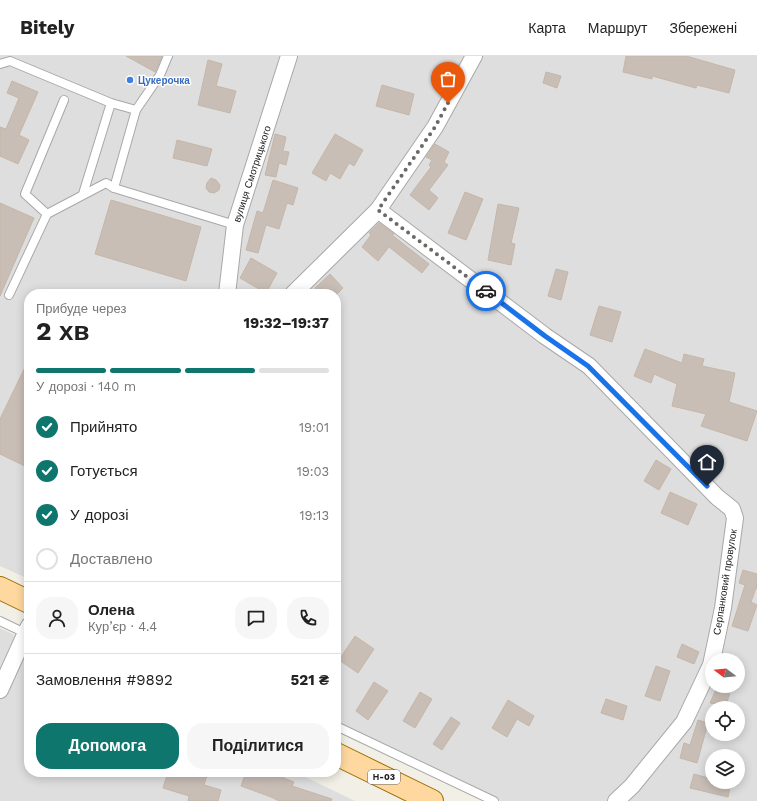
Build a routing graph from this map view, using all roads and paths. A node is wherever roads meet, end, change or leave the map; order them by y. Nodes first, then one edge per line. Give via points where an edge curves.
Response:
1 (168, 56) edge
2 (289, 56) edge
3 (474, 56) edge
4 (0, 64) edge
5 (64, 100) dead end
6 (110, 103) junction
7 (136, 110) junction
8 (114, 188) junction
9 (83, 194) junction
10 (378, 210) junction
11 (47, 214) junction
12 (235, 225) junction
13 (228, 289) edge
14 (298, 289) edge
15 (9, 295) dead end
16 (0, 588) edge
17 (24, 597) edge
18 (0, 621) edge
19 (24, 629) edge
20 (24, 637) edge
21 (0, 690) edge
22 (341, 728) edge
23 (341, 756) edge
24 (432, 801) edge
25 (494, 801) edge
26 (616, 801) edge

1 - 7 lane via 160,75
2 - 12 street, вулиця Смотрицького
3 - 10 street via 435,127
4 - 6 lane via 10,61
5 - 11 lane via 25,194
6 - 7 lane
6 - 9 lane
7 - 8 lane
8 - 9 lane via 106,183
8 - 12 lane
9 - 11 lane
10 - 14 street
10 - 26 street, Серпанковий провулок via 588,366 732,509 735,518 723,608 711,665 684,722 632,786
11 - 15 lane
12 - 13 street, вулиця Смотрицького
16 - 17 main road
18 - 19 lane
20 - 21 street
22 - 25 lane
23 - 24 main road, Н-03

